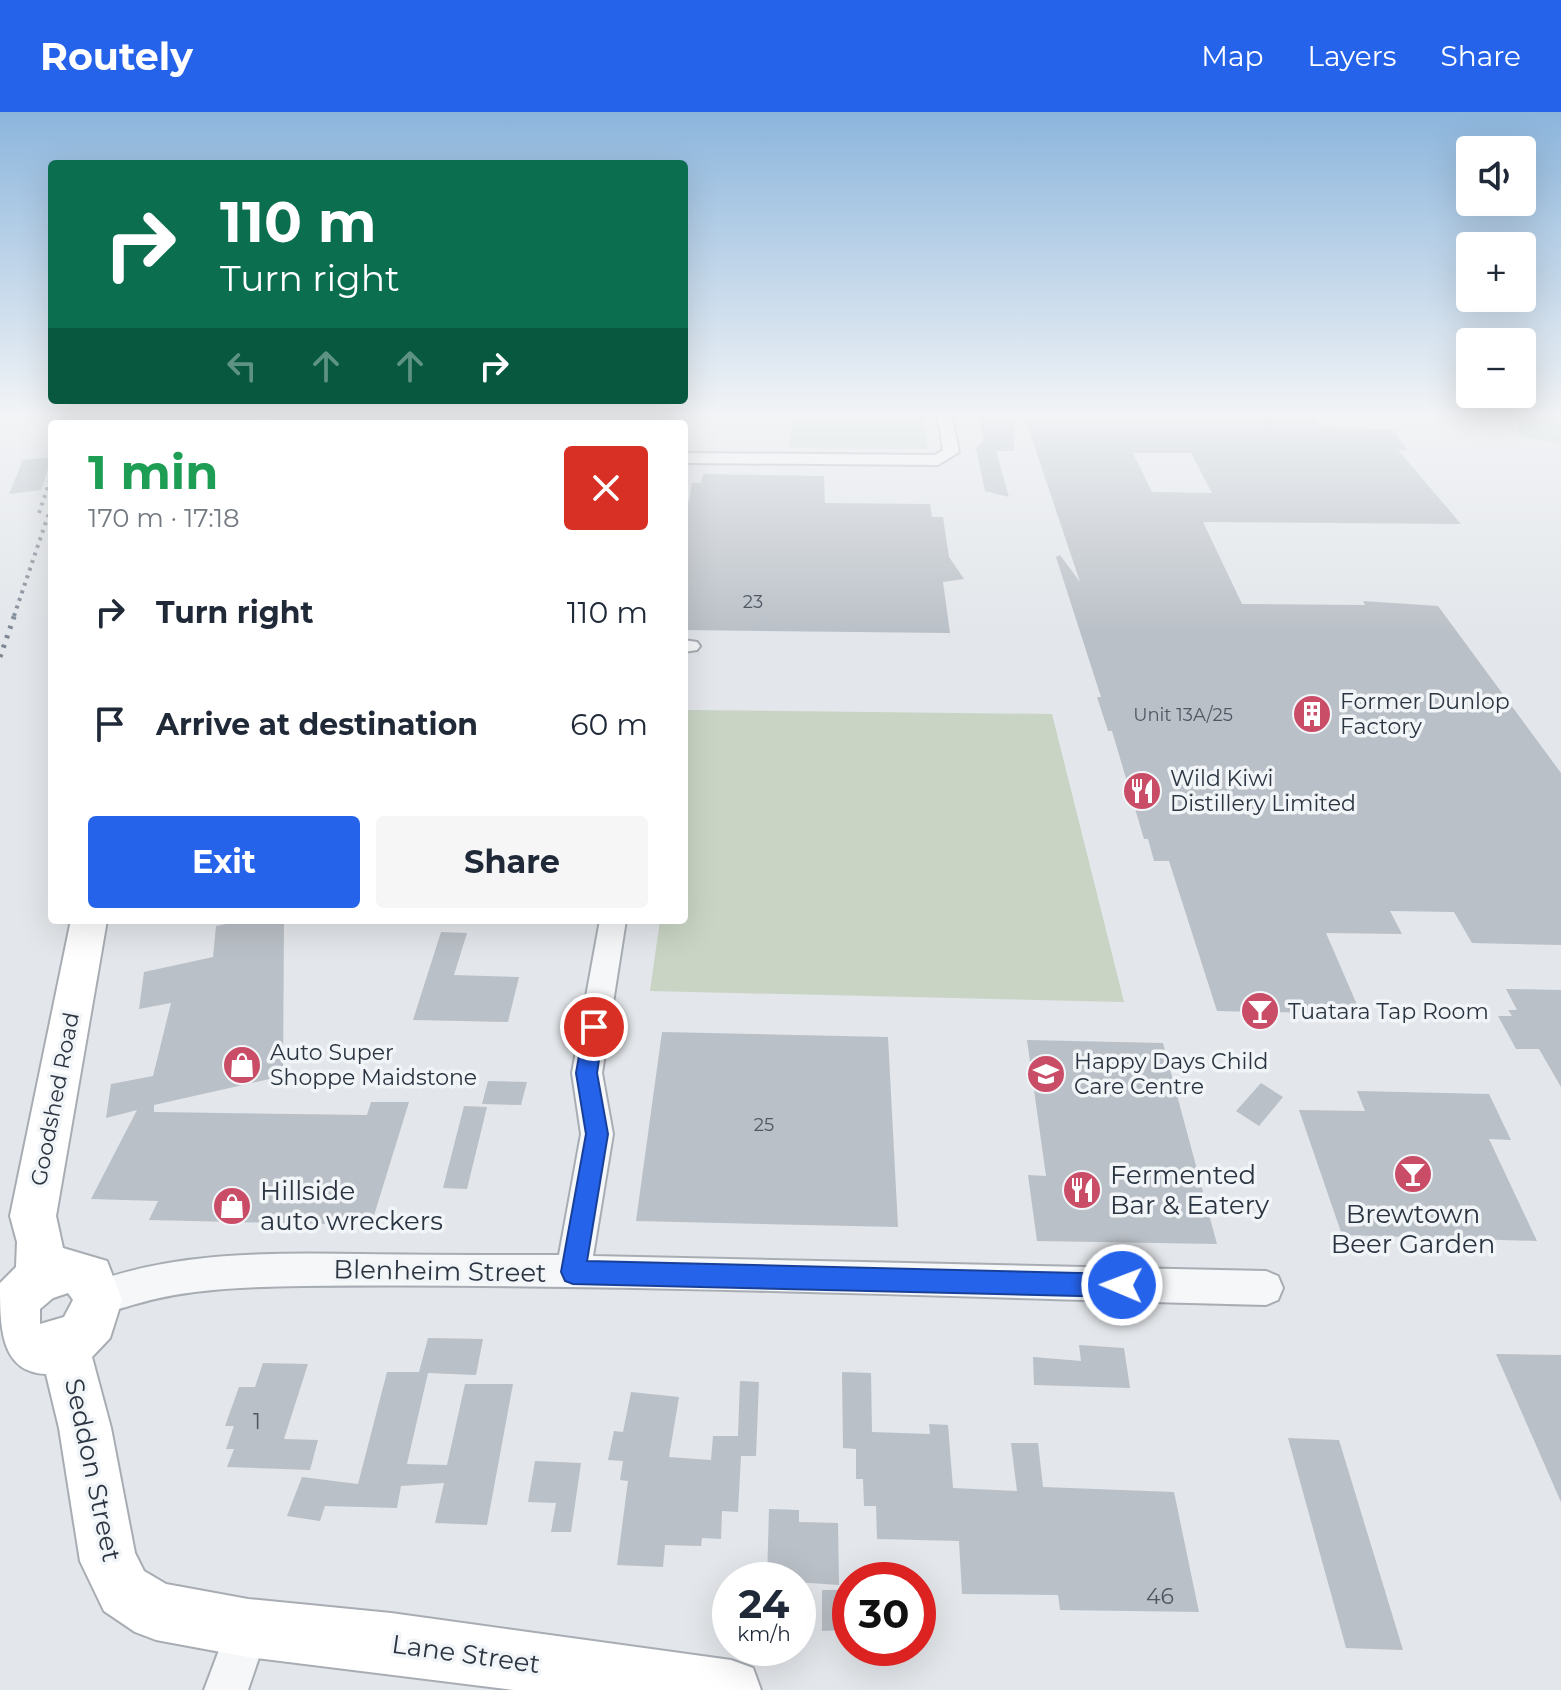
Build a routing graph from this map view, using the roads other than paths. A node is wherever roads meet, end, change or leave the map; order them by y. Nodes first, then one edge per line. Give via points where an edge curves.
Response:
1 (88, 924) edge
2 (612, 924) edge
3 (573, 1272) junction
4 (40, 1279) junction
5 (1266, 1288) dead end
6 (79, 1320) junction
7 (3, 1329) edge
8 (248, 1628) junction
9 (226, 1690) edge
10 (731, 1690) edge

1 - 4 street, Goodshed Road via 33,1216 40,1242
2 - 3 street via 587,1073 597,1134
3 - 5 street, Blenheim Street
3 - 6 street, Blenheim Street via 208,1274 150,1283
4 - 6 street via 54,1273 90,1277 96,1286
4 - 7 street via 15,1302
6 - 7 street via 49,1349 23,1351
6 - 8 street, Seddon Street via 85,1428 108,1561 124,1591 156,1611
8 - 9 street
8 - 10 street, Lane Street

